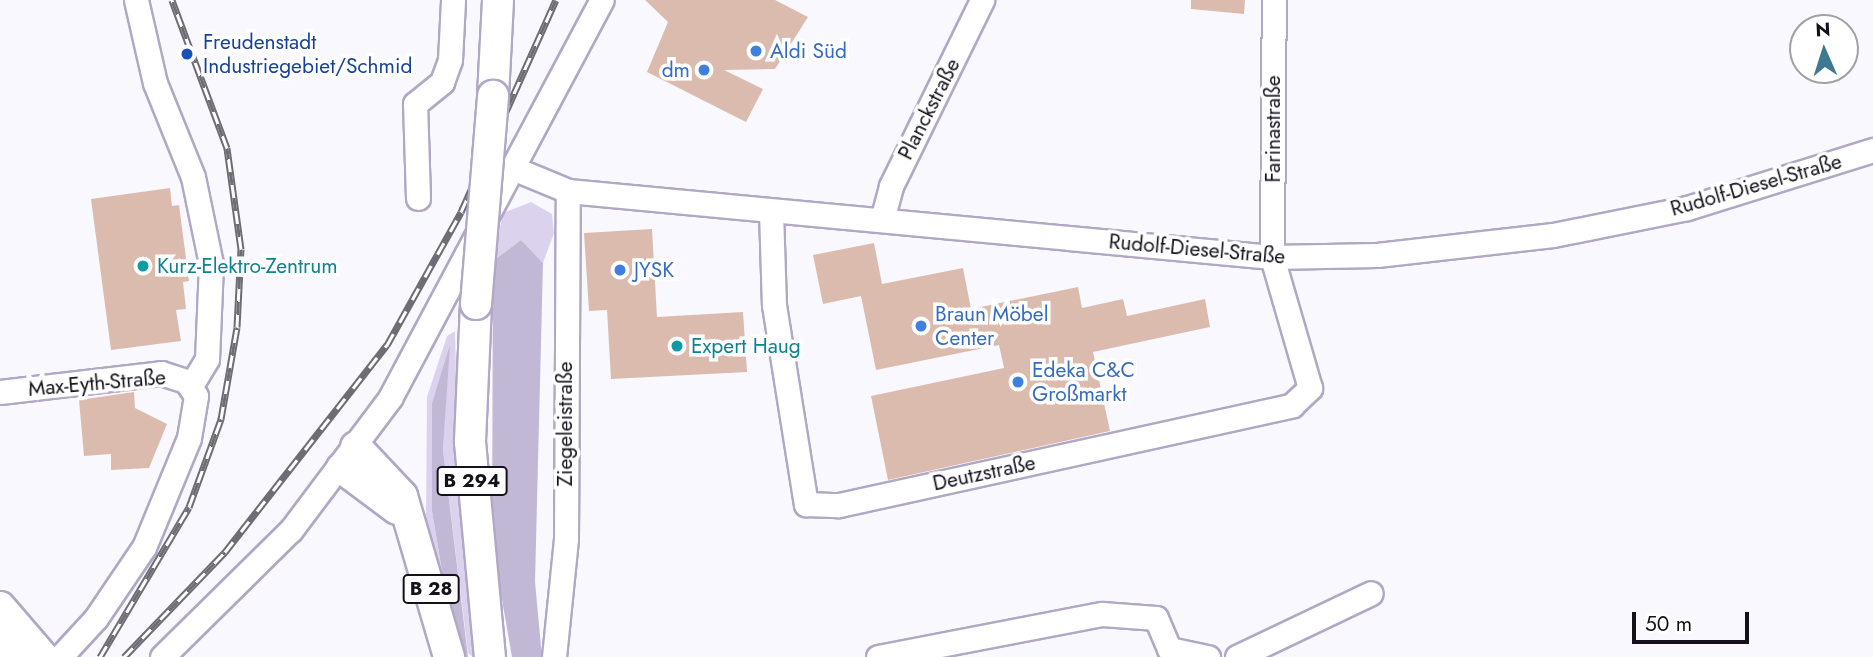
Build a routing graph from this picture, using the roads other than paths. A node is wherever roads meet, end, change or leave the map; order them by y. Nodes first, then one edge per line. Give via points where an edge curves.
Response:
1 (136, 0) edge
2 (453, 0) edge
3 (498, 0) edge
4 (602, 0) edge
5 (982, 0) edge
6 (1274, 0) edge
7 (1873, 150) edge
8 (515, 169) junction
9 (568, 191) junction
10 (418, 198) dead end
11 (771, 211) junction
12 (882, 220) junction
13 (1272, 257) junction
14 (191, 386) junction
15 (0, 392) edge
16 (349, 457) junction
17 (1371, 593) dead end
18 (0, 607) edge
19 (0, 641) edge
20 (1164, 653) edge
21 (37, 654) edge
22 (162, 657) edge
23 (449, 657) edge
24 (490, 657) edge
25 (554, 657) edge
26 (878, 657) edge
27 (1208, 657) edge
28 (1237, 657) edge

1 - 14 street via 155,83 193,177 211,264 207,359
2 - 10 street via 450,60 442,82 415,104
3 - 24 main road, B 294, bridge via 470,442
4 - 8 street
5 - 12 street, Planckstraße via 891,186
6 - 13 street, Farinastraße
7 - 13 street, Rudolf-Diesel-Straße via 1687,208 1553,234 1377,255
8 - 9 street, Rudolf-Diesel-Straße
8 - 16 street via 427,337
9 - 11 street, Rudolf-Diesel-Straße
9 - 25 street, Ziegeleistraße via 566,539
11 - 12 street, Rudolf-Diesel-Straße
11 - 13 street, Deutzstraße via 775,305 806,504 838,505 1292,405 1310,388
12 - 13 street, Rudolf-Diesel-Straße
14 - 15 street, Max-Eyth-Straße via 161,373
14 - 21 street via 196,417 155,524 96,618
16 - 22 street via 290,530
16 - 23 main road, B 28 via 392,480 410,521
17 - 28 street
18 - 21 main road
19 - 21 main road
20 - 26 street via 1156,618 1102,614
20 - 27 street

